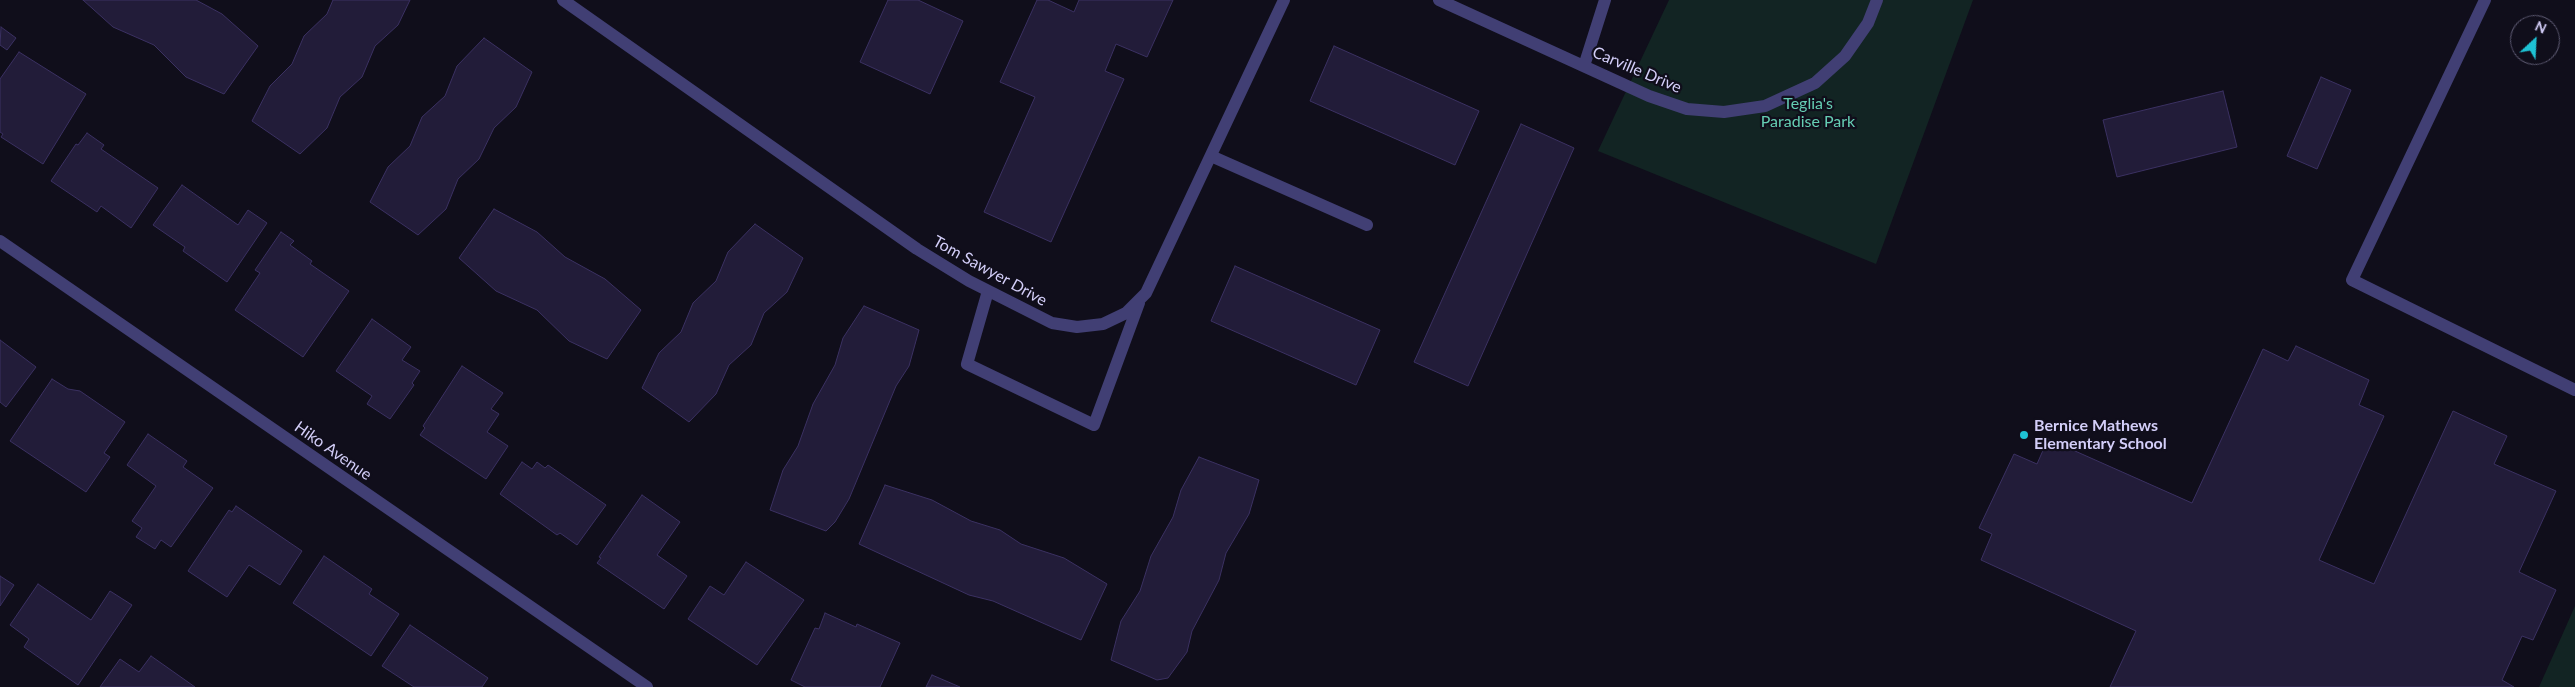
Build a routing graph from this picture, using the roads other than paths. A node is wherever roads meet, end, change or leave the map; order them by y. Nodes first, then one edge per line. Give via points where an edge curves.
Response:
1 (563, 0) edge
2 (1284, 0) edge
3 (1439, 0) edge
4 (1605, 0) edge
5 (1877, 0) edge
6 (2485, 0) edge
7 (1584, 66) junction
8 (1211, 156) junction
9 (1367, 224) dead end
10 (0, 241) edge
11 (988, 291) junction
12 (1140, 299) junction
13 (2575, 390) edge
14 (646, 687) edge

1 - 11 street, Tom Sawyer Drive via 917,249
2 - 8 street, Tom Sawyer Drive
3 - 7 street, Carville Drive
4 - 7 street
5 - 7 street, Carville Drive via 1868,23 1845,56 1815,83 1765,106 1724,112 1687,109 1649,96
6 - 13 street via 2352,280
8 - 9 street
8 - 12 street, Tom Sawyer Drive via 1146,293
10 - 14 street, Hiko Avenue
11 - 12 street, Tom Sawyer Drive via 1052,323 1078,327 1103,324 1126,313
11 - 12 street via 967,364 1094,425

